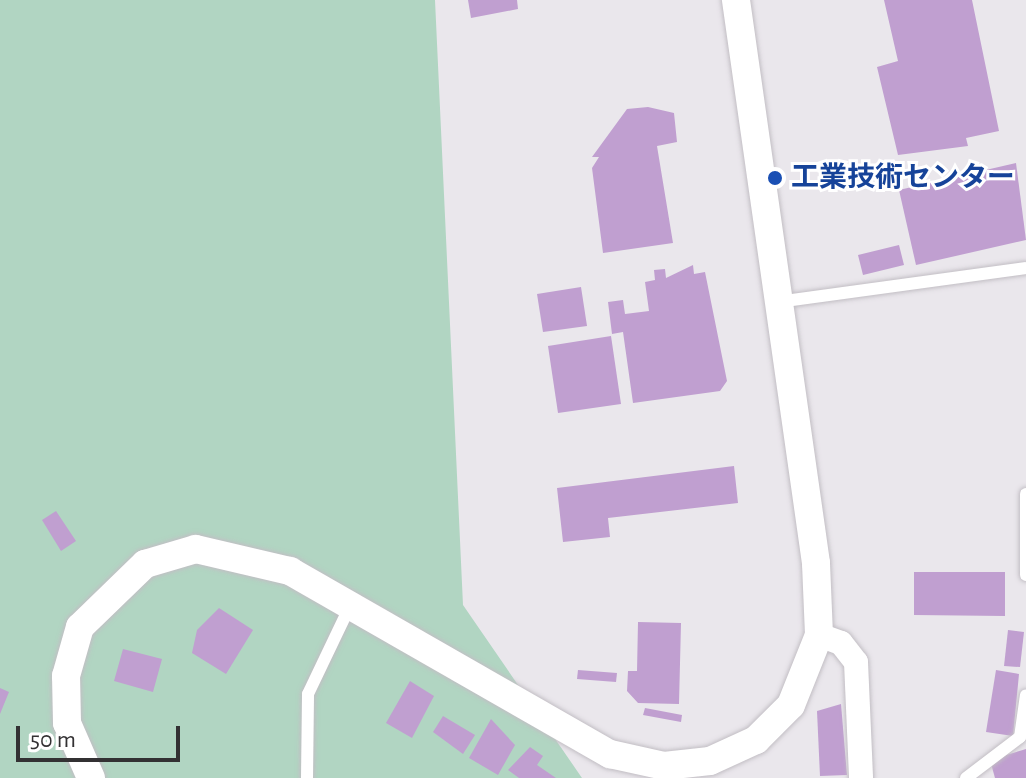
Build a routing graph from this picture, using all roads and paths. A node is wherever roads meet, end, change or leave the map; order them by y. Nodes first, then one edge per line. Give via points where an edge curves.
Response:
1 (736, 0) edge
2 (1026, 268) edge
3 (778, 302) junction
4 (1026, 494) edge
5 (1026, 575) edge
6 (350, 606) junction
7 (819, 635) junction
8 (1026, 695) edge
9 (91, 778) edge
10 (307, 778) edge
11 (861, 778) edge
12 (966, 778) edge

1 - 3 street
2 - 3 lane
3 - 7 street
4 - 5 lane
6 - 7 street via 610,754 664,766 710,761 756,740 791,705
6 - 9 street via 290,571 238,555 196,549 145,564 80,627 66,676 67,723
6 - 10 lane via 308,694
7 - 11 street via 841,643 856,662
8 - 12 lane via 1020,737

